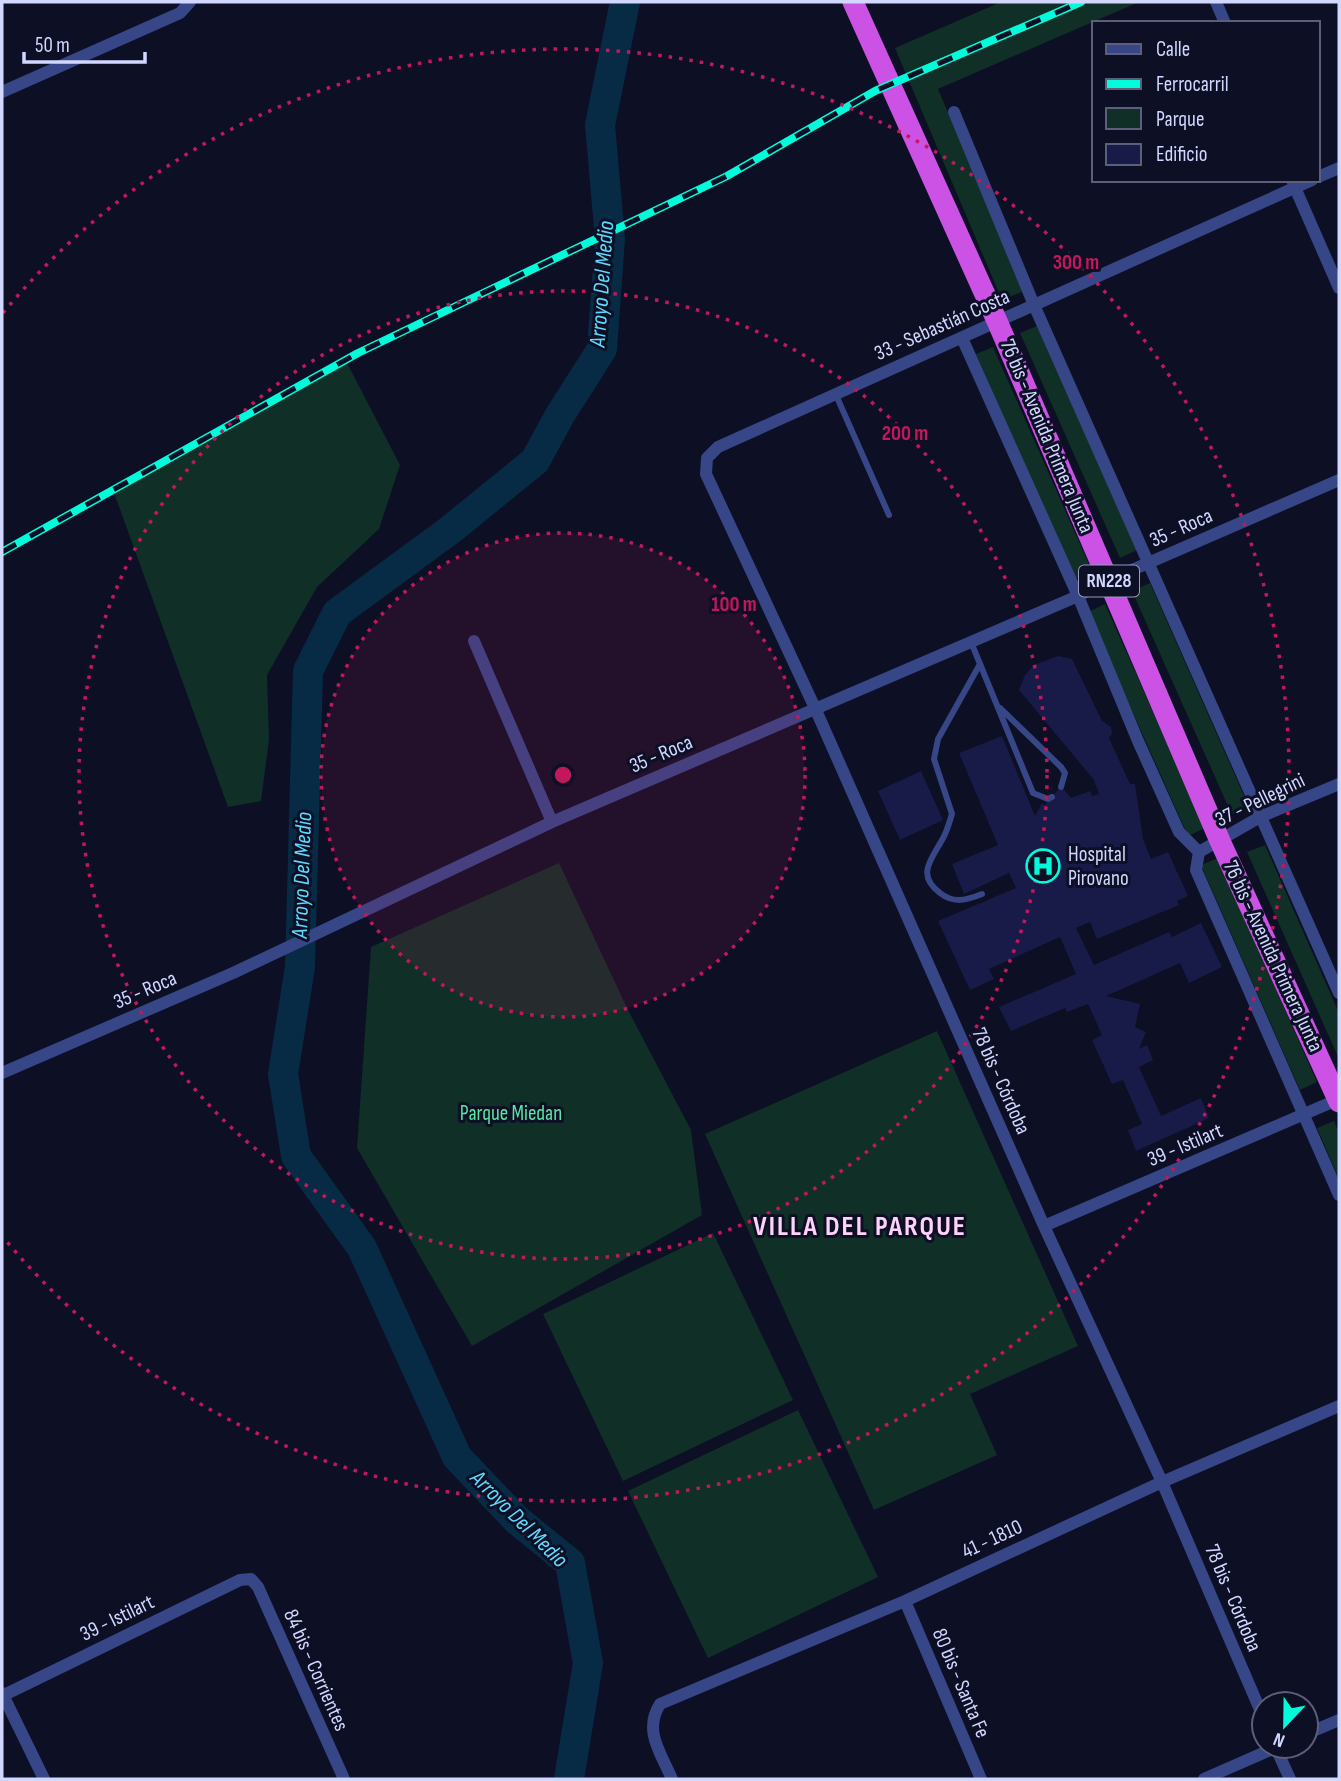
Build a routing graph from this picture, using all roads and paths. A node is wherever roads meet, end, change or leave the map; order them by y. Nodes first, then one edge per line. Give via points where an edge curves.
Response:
1 (853, 2) edge
2 (1216, 2) edge
3 (190, 3) edge
4 (1224, 21) edge
5 (2, 92) edge
6 (954, 113) dead end
7 (1339, 168) edge
8 (1320, 176) edge
9 (1293, 184) edge
10 (1339, 288) edge
11 (1034, 305) junction
12 (997, 321) junction
13 (962, 338) junction
14 (836, 395) junction
15 (707, 458) joint
16 (1339, 480) edge
17 (888, 514) dead end
18 (1149, 563) junction
19 (1109, 580) junction
20 (1078, 596) junction
21 (474, 641) dead end
22 (971, 642) junction
23 (980, 664) junction
24 (998, 705) junction
25 (815, 708) junction
26 (1339, 784) edge
27 (1061, 787) dead end
28 (1052, 797) dead end
29 (1260, 817) junction
30 (552, 822) junction
31 (1220, 841) junction
32 (1199, 852) junction
33 (982, 894) dead end
34 (1339, 993) edge
35 (2, 1073) edge
36 (1339, 1101) edge
37 (1304, 1116) junction
38 (1339, 1195) edge
39 (1044, 1226) junction
40 (1339, 1406) edge
41 (1162, 1482) junction
42 (251, 1579) joint
43 (905, 1601) junction
44 (1252, 1690) edge
45 (2, 1695) edge
46 (1339, 1720) edge
47 (1320, 1728) edge
48 (1250, 1758) edge
49 (1283, 1760) edge
50 (44, 1779) edge
51 (344, 1779) edge
52 (672, 1779) edge
53 (981, 1779) edge
54 (1204, 1779) edge
55 (1290, 1779) edge

1 - 12 highway, 76 bis - Avenida Primera Junta / RN228
2 - 4 street
3 - 5 street via 180,13
6 - 11 street, 76 bis - Avenida Primera Junta
7 - 8 street
9 - 10 street
9 - 11 street, 33 - Sebastián Costa
11 - 12 street, 33 - Sebastián Costa
11 - 18 street, 76 bis - Avenida Primera Junta
12 - 13 street, 33 - Sebastián Costa
12 - 19 highway, 76 bis - Avenida Primera Junta / RN228
13 - 14 street, 33 - Sebastián Costa
13 - 20 street, 76 bis - Avenida Primera Junta
14 - 15 street, 33 - Sebastián Costa via 718,447
14 - 17 lane
15 - 25 street, 78 bis - Córdoba via 706,474
16 - 18 street, 35 - Roca
18 - 19 street, 35 - Roca
18 - 29 street, 76 bis - Avenida Primera Junta
19 - 20 street, 35 - Roca
19 - 31 highway, 76 bis - Avenida Primera Junta / RN228
20 - 22 street, 35 - Roca
20 - 32 street, 76 bis - Avenida Primera Junta via 1179,832
21 - 30 street
22 - 23 lane
22 - 25 street, 35 - Roca
23 - 24 lane
23 - 33 lane via 939,739 934,758 952,814 926,872 931,885 953,900
24 - 27 lane via 1061,767 1065,773
24 - 28 lane via 1034,793
25 - 30 street, 35 - Roca
25 - 39 street, 78 bis - Córdoba
26 - 29 street, 37 - Pellegrini
29 - 31 street, 37 - Pellegrini
29 - 34 street, 76 bis - Avenida Primera Junta
30 - 35 street, 35 - Roca via 233,973
31 - 32 street, 37 - Pellegrini
31 - 36 highway, 76 bis - Avenida Primera Junta / RN228
32 - 37 street, 76 bis - Avenida Primera Junta via 1196,870
36 - 37 street, 39 - Istilart
37 - 38 street, 76 bis - Avenida Primera Junta
37 - 39 street, 39 - Istilart
39 - 41 street, 78 bis - Córdoba
40 - 41 street, 41 - 1810
41 - 43 street, 41 - 1810
41 - 44 street, 78 bis - Córdoba
42 - 45 street, 39 - Istilart via 240,1580
42 - 51 street, 84 bis - Corrientes
43 - 52 street, 41 - 1810 via 660,1704 652,1716 652,1728
43 - 53 street, 80 bis - Santa Fe
45 - 50 street
46 - 47 street
48 - 54 street
49 - 55 street

